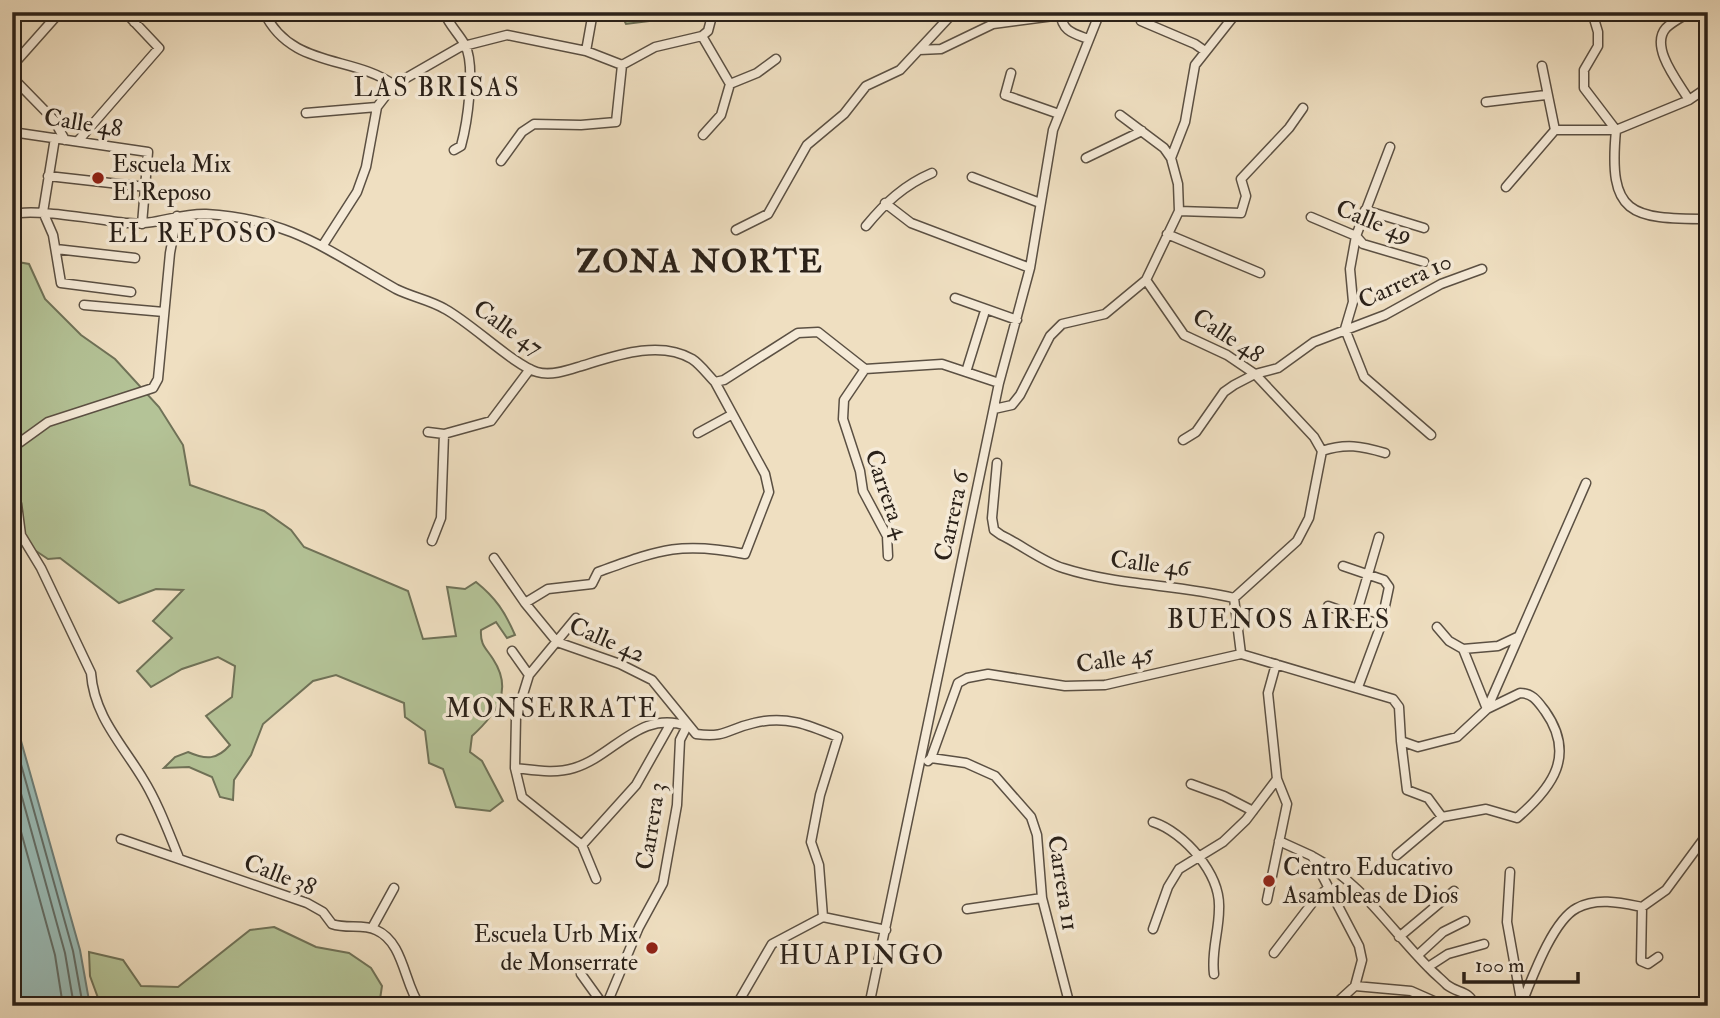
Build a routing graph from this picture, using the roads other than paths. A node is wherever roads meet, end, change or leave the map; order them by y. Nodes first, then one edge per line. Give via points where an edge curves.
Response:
1 (60, 12) edge
2 (125, 12) edge
3 (145, 12) edge
4 (264, 12) edge
5 (444, 12) edge
6 (593, 12) edge
7 (713, 12) edge
8 (954, 12) edge
9 (1100, 12) edge
10 (1237, 12) edge
11 (1592, 12) edge
12 (1690, 12) edge
13 (1060, 13) edge
14 (134, 22) junction
15 (1141, 22) dead end
16 (702, 36) junction
17 (1088, 39) junction
18 (465, 46) junction
19 (919, 50) junction
20 (586, 51) junction
21 (1205, 51) junction
22 (776, 59) dead end
23 (12, 65) edge
24 (622, 65) junction
25 (1542, 66) dead end
26 (1011, 73) dead end
27 (12, 77) edge
28 (730, 84) junction
29 (394, 85) junction
30 (1708, 87) edge
31 (1546, 95) junction
32 (1689, 100) junction
33 (1486, 103) dead end
34 (377, 107) junction
35 (1303, 108) dead end
36 (306, 113) dead end
37 (1059, 114) junction
38 (1120, 115) dead end
39 (1555, 130) junction
40 (1616, 130) junction
41 (1142, 131) junction
42 (12, 132) edge
43 (703, 135) dead end
44 (55, 138) junction
45 (65, 140) junction
46 (78, 141) junction
47 (1390, 147) dead end
48 (454, 150) dead end
49 (1086, 158) dead end
50 (1171, 158) junction
51 (501, 161) dead end
52 (932, 173) dead end
53 (48, 176) junction
54 (972, 177) dead end
55 (146, 187) junction
56 (1506, 187) dead end
57 (885, 203) junction
58 (1041, 203) junction
59 (1179, 211) junction
60 (1365, 211) junction
61 (43, 212) junction
62 (15, 214) edge
63 (177, 216) junction
64 (1311, 218) dead end
65 (1708, 219) edge
66 (142, 225) junction
67 (866, 226) dead end
68 (1424, 228) dead end
69 (736, 230) dead end
70 (1167, 234) junction
71 (1356, 236) junction
72 (323, 245) junction
73 (56, 249) junction
74 (135, 258) dead end
75 (1424, 262) dead end
76 (1030, 268) junction
77 (1482, 269) dead end
78 (1260, 273) dead end
79 (1146, 280) junction
80 (131, 292) dead end
81 (955, 298) dead end
82 (84, 305) dead end
83 (164, 312) junction
84 (984, 314) dead end
85 (1017, 320) junction
86 (1345, 329) junction
87 (530, 369) junction
88 (865, 369) junction
89 (966, 372) junction
90 (1255, 374) junction
91 (715, 382) junction
92 (999, 383) junction
93 (994, 409) junction
94 (731, 415) junction
95 (428, 432) dead end
96 (698, 433) dead end
97 (444, 434) junction
98 (1432, 435) dead end
99 (1183, 440) dead end
100 (12, 448) edge
101 (1322, 451) junction
102 (1385, 453) dead end
103 (997, 463) dead end
104 (1586, 483) dead end
105 (12, 498) edge
106 (1379, 537) dead end
107 (432, 541) dead end
108 (888, 556) dead end
109 (494, 558) dead end
110 (1343, 566) dead end
111 (1366, 573) junction
112 (1234, 598) junction
113 (525, 603) junction
114 (1328, 606) dead end
115 (1356, 615) junction
116 (576, 618) dead end
117 (1381, 625) junction
118 (1437, 627) dead end
119 (1517, 638) junction
120 (557, 642) junction
121 (1463, 649) junction
122 (512, 651) dead end
123 (1241, 654) junction
124 (1276, 664) junction
125 (529, 675) junction
126 (1358, 687) junction
127 (1487, 709) junction
128 (671, 723) junction
129 (687, 726) junction
130 (1401, 741) junction
131 (931, 758) junction
132 (919, 767) junction
133 (515, 768) junction
134 (1278, 779) junction
135 (1191, 784) dead end
136 (1253, 811) junction
137 (1442, 817) junction
138 (1153, 822) dead end
139 (1708, 833) edge
140 (121, 839) dead end
141 (1279, 841) junction
142 (582, 845) junction
143 (1397, 855) dead end
144 (1312, 856) junction
145 (1198, 857) junction
146 (179, 858) junction
147 (1510, 872) dead end
148 (596, 879) dead end
149 (394, 888) dead end
150 (1327, 889) junction
151 (1454, 891) dead end
152 (1042, 898) junction
153 (1267, 900) dead end
154 (1642, 907) junction
155 (967, 909) dead end
156 (823, 917) junction
157 (1465, 921) dead end
158 (372, 928) junction
159 (1153, 929) dead end
160 (886, 930) junction
161 (1399, 937) junction
162 (1484, 944) dead end
163 (1274, 953) dead end
164 (1418, 955) junction
165 (1658, 957) dead end
166 (1429, 967) junction
167 (581, 974) dead end
168 (1214, 974) dead end
169 (1355, 986) junction
170 (1522, 1003) junction
171 (420, 1006) edge
172 (605, 1006) edge
173 (736, 1006) edge
174 (869, 1006) edge
175 (1070, 1006) edge
176 (1333, 1006) edge
177 (1445, 1006) edge
178 (1475, 1006) edge
179 (1507, 1006) edge

1 - 23 street
2 - 14 street
3 - 14 street
4 - 29 street via 273,28 301,50 380,75
5 - 18 street
6 - 20 street
7 - 16 street
8 - 19 street
9 - 17 street, Carrera 6
10 - 21 street
11 - 40 street via 1598,46 1584,70 1584,88
12 - 32 street via 1666,27 1660,37 1660,48
13 - 17 street via 1069,32
13 - 19 street via 993,24 941,50
14 - 46 street via 159,48
15 - 21 street
16 - 24 street via 655,47
16 - 28 street
17 - 37 street, Carrera 6
18 - 20 street via 507,36
18 - 29 street
18 - 48 street via 469,73 465,131 461,146
19 - 69 street via 900,71 866,86 844,114 807,145 768,214
20 - 24 street
21 - 50 street via 1195,65 1185,122
22 - 28 street
24 - 51 street via 617,122 534,124 522,132
25 - 31 street
26 - 37 street via 1004,95
27 - 45 street via 54,120
28 - 43 street via 721,115
29 - 34 street
30 - 32 street
31 - 33 street
31 - 39 street
32 - 40 street
34 - 36 street
34 - 72 street via 357,192
35 - 59 street via 1241,179 1246,196 1241,213
37 - 58 street, Carrera 6
38 - 41 street
39 - 40 street
39 - 56 street
40 - 65 street via 1613,166 1620,195 1628,204 1657,219
41 - 49 street
41 - 50 street
42 - 44 street, Calle 48
44 - 45 street, Calle 48
44 - 53 street
45 - 46 street, Calle 48
46 - 55 street, Calle 48 via 148,152
47 - 60 street, Carrera 10
50 - 59 street
52 - 57 street
53 - 55 street
53 - 61 street
54 - 58 street
55 - 66 street
57 - 67 street
57 - 76 street via 911,223
58 - 76 street, Carrera 6
59 - 70 street
60 - 68 street
60 - 71 street, Carrera 10
61 - 62 street, Calle 47
61 - 66 street, Calle 47
61 - 73 street
63 - 66 street, Calle 47
63 - 72 street, Calle 47 via 205,214 285,228
63 - 83 street
64 - 71 street, Calle 49
70 - 78 street
70 - 79 street
71 - 75 street, Calle 49 via 1363,244
71 - 86 street, Carrera 10 via 1350,269 1353,302
72 - 87 street, Calle 47 via 400,290 463,318
73 - 74 street
73 - 80 street via 61,283
76 - 85 street, Carrera 6
77 - 86 street, Carrera 10
79 - 90 street, Calle 48 via 1184,335
79 - 93 street via 1105,314 1062,324 1050,335 1012,405
81 - 85 street
82 - 83 street
83 - 100 street via 153,388 48,422
84 - 89 street
85 - 92 street, Carrera 6
86 - 90 street, Carrera 10 via 1314,342 1278,368
86 - 98 street via 1364,377
87 - 91 street, Calle 47 via 562,372 637,350 692,359
87 - 97 street via 491,421
88 - 89 street via 932,363
88 - 91 street via 818,332 798,333 731,378
88 - 108 street, Carrera 4 via 844,400 843,419 863,491 887,536
89 - 92 street
90 - 99 street, Carrera 10 via 1224,392 1196,432
90 - 101 street, Calle 48
91 - 94 street
92 - 93 street, Carrera 6
93 - 132 street, Carrera 6
94 - 96 street
94 - 113 street via 765,474 769,492 745,554 705,546 661,550 598,572 592,584 548,589
95 - 97 street
97 - 107 street via 442,518
101 - 102 street via 1342,444
101 - 112 street via 1309,517 1297,541
103 - 112 street, Calle 46 via 994,530 1060,568 1120,582 1191,587
104 - 119 street
105 - 146 street via 21,534 91,673 109,732 143,779
106 - 111 street
109 - 113 street, Calle 42
110 - 111 street
111 - 115 street
111 - 117 street via 1388,585
112 - 123 street
113 - 120 street, Calle 42
114 - 115 street
115 - 117 street
116 - 120 street
117 - 126 street
118 - 121 street
119 - 121 street via 1498,646
119 - 127 street
120 - 125 street
120 - 129 street, Calle 42 via 652,680
121 - 127 street
122 - 125 street
123 - 124 street, Calle 45
123 - 131 street, Calle 45 via 1105,685 1065,686 988,674 967,678 951,695
124 - 126 street, Calle 45
124 - 134 street via 1268,693
125 - 133 street via 516,718
126 - 130 street, Calle 45 via 1393,699 1399,707
127 - 130 street via 1457,737 1441,744 1418,747
127 - 137 street via 1520,693 1536,699 1556,727 1557,771 1517,818 1486,809
128 - 129 street
128 - 133 street via 635,730 572,769
128 - 142 street via 636,785
129 - 156 street via 696,734 726,735 751,723 797,720 838,737 811,842 819,865
129 - 172 street, Carrera 3 via 680,740 677,805 663,883
130 - 137 street via 1407,790 1428,798
131 - 132 street
131 - 152 street, Carrera 11 via 966,763 995,776 1031,817 1038,835
132 - 160 street, Carrera 6
133 - 142 street via 522,797
134 - 136 street
134 - 141 street via 1287,804
135 - 136 street
136 - 145 street via 1223,842
137 - 143 street
138 - 145 street via 1171,829
139 - 154 street via 1666,890
140 - 146 street, Calle 38
141 - 144 street
141 - 153 street
142 - 148 street
144 - 150 street
144 - 161 street via 1375,904
145 - 159 street via 1179,869
145 - 168 street via 1216,886 1220,907 1212,954
146 - 158 street, Calle 38 via 306,903 323,912 332,924
147 - 170 street via 1507,922
149 - 158 street
150 - 163 street
150 - 169 street via 1362,953
151 - 161 street
152 - 155 street
152 - 175 street, Carrera 11
154 - 165 street via 1641,961 1648,964
154 - 170 street via 1589,903 1570,912 1544,950
156 - 160 street
156 - 173 street via 772,944
157 - 164 street via 1443,932
158 - 171 street via 386,936 398,954
160 - 174 street, Carrera 6
161 - 164 street
162 - 166 street via 1448,954
164 - 166 street
166 - 178 street via 1449,986 1466,992
167 - 172 street
169 - 176 street
169 - 177 street via 1411,991
170 - 179 street

